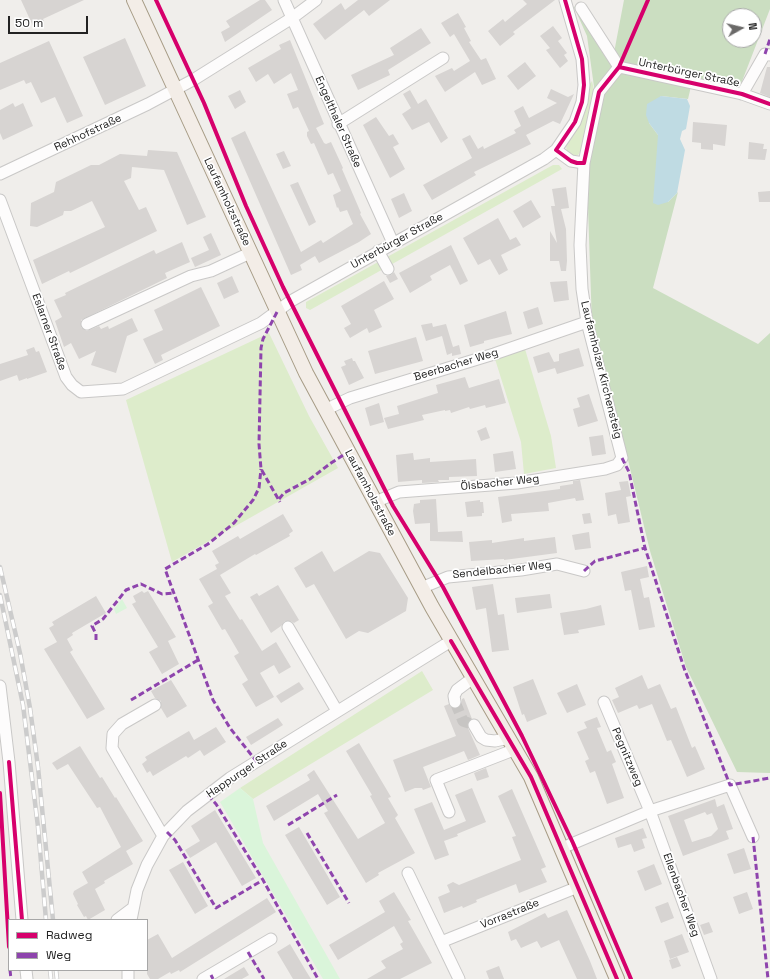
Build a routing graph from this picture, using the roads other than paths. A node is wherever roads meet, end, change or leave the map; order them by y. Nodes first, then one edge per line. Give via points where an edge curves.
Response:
1 (134, 0) edge
2 (284, 0) edge
3 (316, 0) edge
4 (565, 0) edge
5 (581, 8) dead end
6 (292, 18) junction
7 (767, 55) edge
8 (443, 58) dead end
9 (619, 67) junction
10 (175, 90) junction
11 (742, 94) junction
12 (770, 104) edge
13 (338, 124) junction
14 (556, 150) junction
15 (584, 163) junction
16 (0, 174) edge
17 (0, 200) edge
18 (393, 243) junction
19 (378, 251) junction
20 (250, 254) junction
21 (388, 269) dead end
22 (277, 312) junction
23 (587, 322) junction
24 (86, 324) dead end
25 (326, 410) junction
26 (622, 458) joint
27 (375, 502) junction
28 (584, 571) dead end
29 (421, 588) junction
30 (288, 627) dead end
31 (451, 641) junction
32 (473, 678) junction
33 (0, 686) edge
34 (455, 702) dead end
35 (604, 702) dead end
36 (155, 705) dead end
37 (337, 710) junction
38 (474, 725) tunnel mouth
39 (512, 744) junction
40 (5, 763) edge
41 (650, 811) junction
42 (449, 812) dead end
43 (163, 836) junction
44 (753, 837) dead end
45 (562, 848) junction
46 (408, 873) dead end
47 (578, 887) junction
48 (133, 908) junction
49 (22, 919) edge
50 (118, 919) edge
51 (131, 919) edge
52 (271, 939) dead end
53 (442, 942) junction
54 (203, 979) edge
55 (459, 979) edge
56 (617, 979) edge
57 (711, 979) edge

1 - 10 main road, Laufamholzstraße
2 - 6 street, Engelthaler Straße
3 - 6 street, Rehhofstraße
4 - 14 street via 582,59 584,85 582,102 575,122
5 - 9 street
6 - 10 street, Rehhofstraße
6 - 13 street, Engelthaler Straße
7 - 11 street
8 - 13 street
9 - 11 street, Unterbürger Straße
9 - 15 street via 599,92
10 - 16 street, Rehhofstraße
10 - 20 main road, Laufamholzstraße
11 - 12 street, Unterbürger Straße
13 - 18 street, Engelthaler Straße
14 - 15 street via 571,162
14 - 18 street, Unterbürger Straße
15 - 23 street, Laufamholzer Kirchensteig via 580,245
17 - 22 street, Eslarner Straße via 66,377 81,392 123,389 256,326
18 - 19 street, Unterbürger Straße
19 - 21 street
19 - 22 street, Unterbürger Straße via 291,301
20 - 22 main road, Laufamholzstraße
20 - 24 street via 211,271 191,276
22 - 25 main road, Laufamholzstraße
23 - 25 street, Beerbacher Weg via 488,356 350,398
23 - 26 street, Laufamholzer Kirchensteig
25 - 27 main road, Laufamholzstraße
26 - 27 street, Ölsbacher Weg via 617,465 606,469 517,483 399,492
27 - 29 main road, Laufamholzstraße
28 - 29 street, Sendelbacher Weg via 557,564 521,570 448,576
29 - 31 main road, Laufamholzstraße
30 - 37 street
31 - 32 main road, Laufamholzstraße
31 - 37 street, Happurger Straße
32 - 34 street via 457,690
32 - 39 main road, Laufamholzstraße
33 - 40 street
35 - 41 street, Pegnitzweg
36 - 43 street via 122,724 113,734 112,748
37 - 43 street, Happurger Straße via 216,788 187,811
38 - 39 street via 481,737 486,740
39 - 42 street via 436,780
39 - 45 main road, Laufamholzstraße via 537,791
40 - 49 street
41 - 44 street via 730,785
41 - 45 street
41 - 57 street, Ellenbacher Weg
43 - 48 street, Happurger Straße via 148,865
45 - 47 main road, Laufamholzstraße
46 - 53 street
47 - 53 street, Vorrastraße
47 - 56 main road, Laufamholzstraße
48 - 50 street
48 - 51 street, Happurger Straße
52 - 54 street
53 - 55 street

